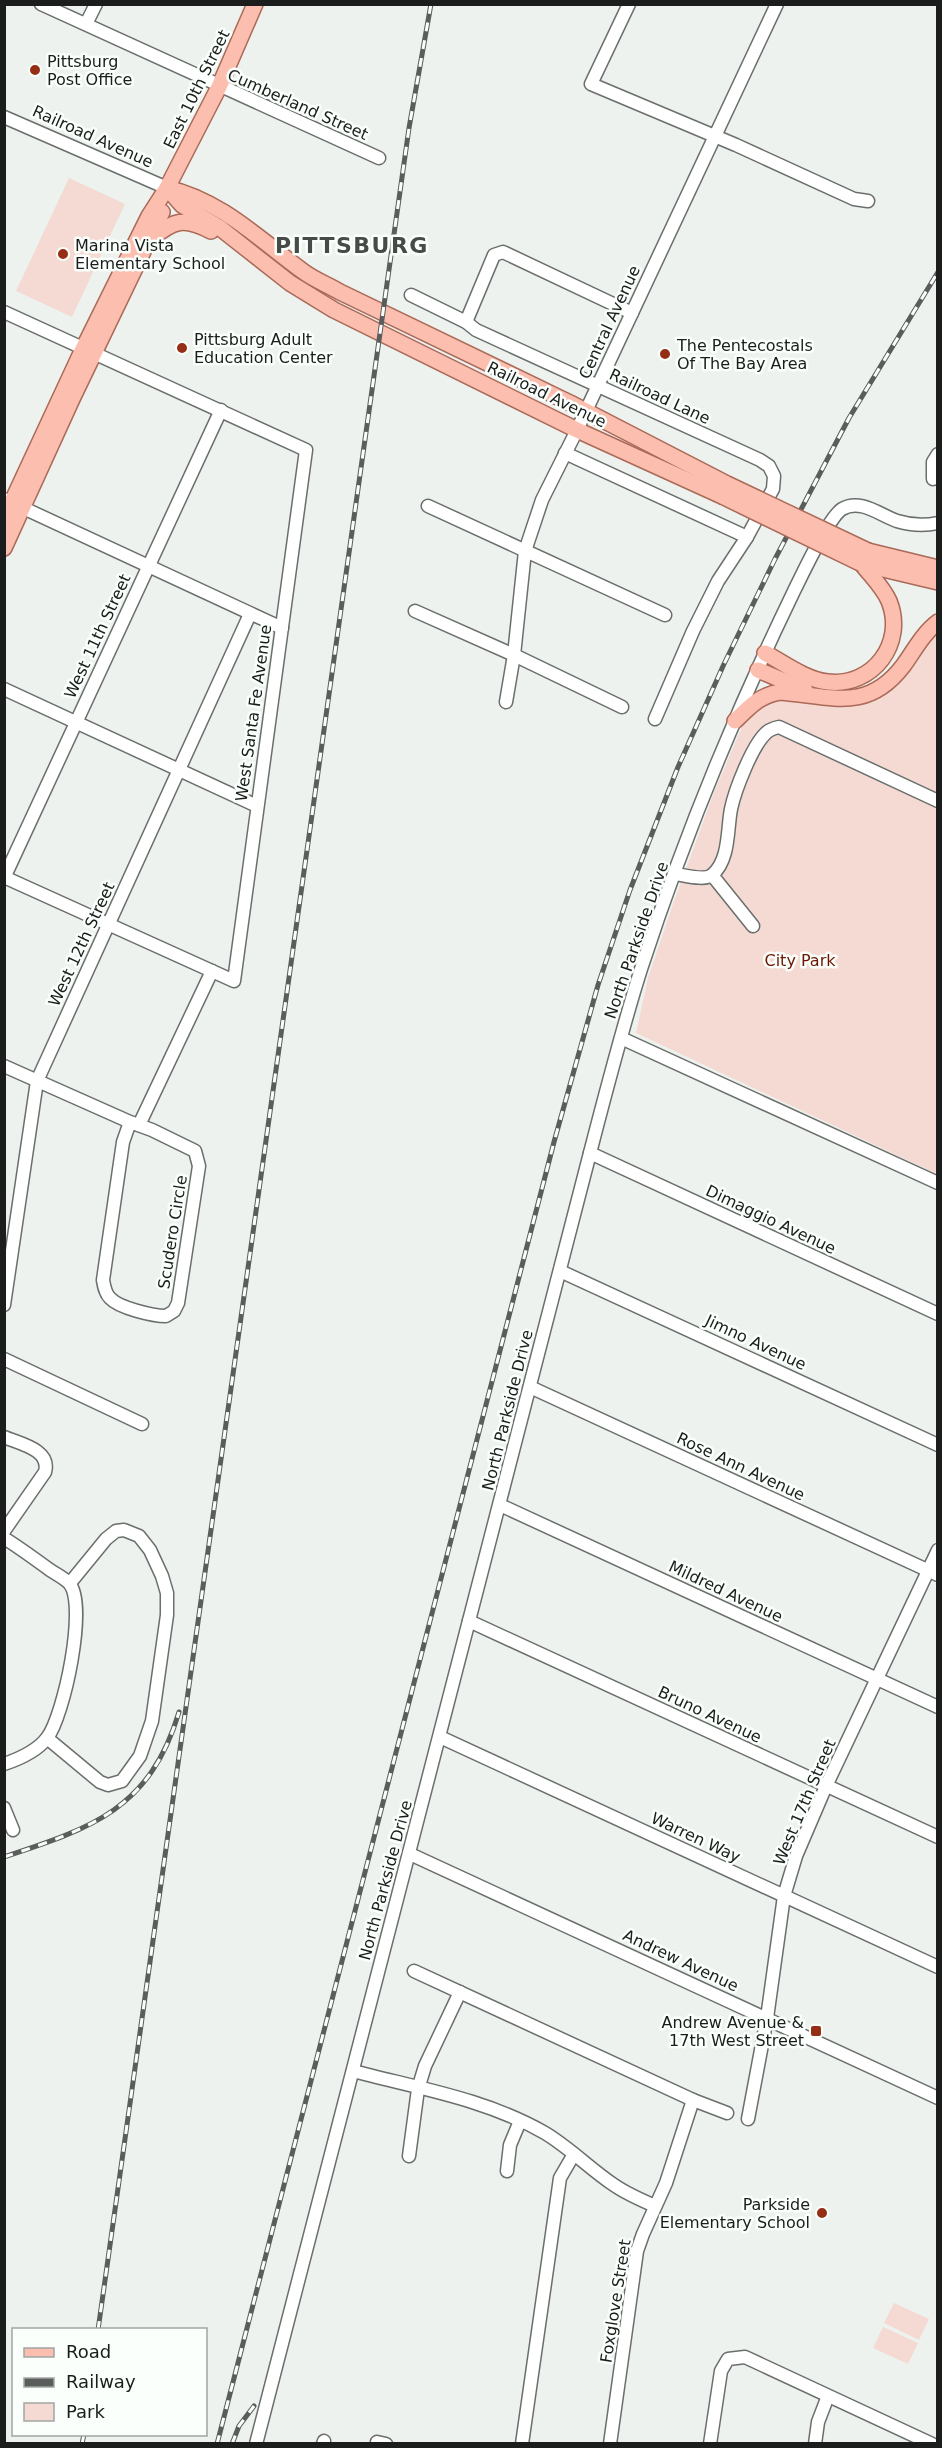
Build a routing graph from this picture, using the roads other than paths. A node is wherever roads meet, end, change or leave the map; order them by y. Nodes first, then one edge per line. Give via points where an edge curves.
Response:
1 (41, 4) edge
2 (96, 4) edge
3 (255, 4) edge
4 (629, 4) edge
5 (777, 4) edge
6 (86, 24) junction
7 (219, 87) junction
8 (4, 117) edge
9 (714, 135) junction
10 (379, 158) dead end
11 (167, 188) junction
12 (868, 201) dead end
13 (149, 240) junction
14 (238, 244) junction
15 (411, 295) dead end
16 (4, 312) edge
17 (632, 313) junction
18 (466, 322) junction
19 (88, 351) junction
20 (598, 385) junction
21 (221, 410) junction
22 (586, 412) junction
23 (577, 430) junction
24 (565, 453) junction
25 (938, 454) edge
26 (933, 480) dead end
27 (724, 490) junction
28 (13, 503) edge
29 (428, 506) dead end
30 (4, 519) edge
31 (938, 523) edge
32 (747, 537) junction
33 (4, 548) edge
34 (525, 551) junction
35 (865, 558) junction
36 (147, 566) junction
37 (938, 568) edge
38 (938, 582) edge
39 (415, 611) dead end
40 (250, 615) junction
41 (665, 615) dead end
42 (938, 622) edge
43 (282, 628) junction
44 (765, 653) junction
45 (514, 655) junction
46 (758, 670) junction
47 (4, 689) edge
48 (816, 695) junction
49 (506, 702) dead end
50 (622, 707) dead end
51 (655, 719) dead end
52 (76, 721) junction
53 (735, 721) junction
54 (179, 770) junction
55 (938, 801) edge
56 (257, 806) junction
57 (675, 874) junction
58 (712, 875) junction
59 (5, 877) edge
60 (108, 924) junction
61 (753, 926) dead end
62 (212, 971) junction
63 (621, 1038) junction
64 (4, 1066) edge
65 (37, 1080) junction
66 (135, 1124) junction
67 (590, 1153) junction
68 (938, 1183) edge
69 (560, 1271) junction
70 (4, 1305) edge
71 (938, 1314) edge
72 (4, 1359) edge
73 (530, 1388) junction
74 (142, 1424) dead end
75 (4, 1437) edge
76 (938, 1445) edge
77 (500, 1505) junction
78 (4, 1531) edge
79 (4, 1538) edge
80 (938, 1550) edge
81 (933, 1573) edge
82 (70, 1583) junction
83 (469, 1622) junction
84 (877, 1679) junction
85 (938, 1707) edge
86 (440, 1737) junction
87 (47, 1738) junction
88 (4, 1764) edge
89 (826, 1786) junction
90 (4, 1808) edge
91 (13, 1830) dead end
92 (938, 1837) edge
93 (410, 1854) junction
94 (784, 1896) junction
95 (938, 1967) edge
96 (414, 1971) dead end
97 (460, 1992) junction
98 (767, 2018) junction
99 (353, 2071) junction
100 (418, 2089) junction
101 (938, 2098) edge
102 (693, 2100) junction
103 (727, 2113) dead end
104 (748, 2119) dead end
105 (520, 2121) junction
106 (574, 2154) junction
107 (409, 2156) dead end
108 (507, 2171) dead end
109 (655, 2206) junction
110 (828, 2396) junction
111 (256, 2444) edge
112 (522, 2444) edge
113 (610, 2444) edge
114 (710, 2444) edge
115 (815, 2444) edge
116 (932, 2444) edge

1 - 6 street, Cumberland Street
2 - 6 street
3 - 7 main road, East 10th Street
4 - 9 street via 591,84
5 - 9 street, Central Avenue
6 - 7 street, Cumberland Street
7 - 10 street, Cumberland Street
7 - 11 main road, East 10th Street
8 - 11 street, Railroad Avenue
9 - 12 street via 854,199
9 - 17 street, Central Avenue
11 - 13 main road, East 10th Street
11 - 14 main road, Railroad Avenue via 182,205
11 - 19 main road, East 10th Street via 149,216
11 - 22 main road, Railroad Avenue via 218,208 306,273 340,292
13 - 14 main road via 177,222 197,225
13 - 19 main road, East 10th Street
14 - 23 main road, Railroad Avenue via 333,310
15 - 18 street, Railroad Lane
16 - 19 street
17 - 18 street via 503,252 495,255
17 - 20 street, Central Avenue
18 - 20 street, Railroad Lane
19 - 21 street
19 - 28 main road
20 - 22 street, Central Avenue
20 - 32 street, Railroad Lane via 769,466 774,476 773,489
21 - 36 street, West 11th Street
21 - 43 street, West Santa Fe Avenue via 306,450
22 - 23 street, Central Avenue
22 - 27 main road, Railroad Avenue
23 - 24 street, Central Avenue
23 - 27 main road, Railroad Avenue
24 - 32 street
24 - 34 street, Central Avenue via 542,500
25 - 26 street via 933,462
27 - 35 main road, Railroad Avenue, bridge
28 - 30 main road
28 - 33 main road
28 - 36 street
29 - 34 street
31 - 44 street, North Parkside Drive via 901,522 864,507 842,509 808,563
32 - 51 street via 718,581
34 - 41 street
34 - 45 street, Central Avenue
35 - 37 main road, Railroad Avenue
35 - 38 main road, Railroad Avenue
35 - 44 main road via 893,616 892,638 874,669 857,680 826,682
36 - 40 street
36 - 52 street, West 11th Street
39 - 45 street
40 - 43 street
40 - 54 street, West 12th Street
42 - 48 main road via 892,681 880,690 845,699
43 - 56 street, West Santa Fe Avenue
44 - 46 street, North Parkside Drive
45 - 49 street, Central Avenue
45 - 50 street
46 - 48 main road
46 - 53 street, North Parkside Drive
47 - 52 street
48 - 53 main road via 770,694 759,698
52 - 54 street
52 - 59 street, West 11th Street
53 - 57 street, North Parkside Drive
54 - 56 street
54 - 60 street, West 12th Street
55 - 58 street via 778,727 768,731 759,742 747,767 731,808 722,862
56 - 62 street, West Santa Fe Avenue via 234,981
57 - 58 street
57 - 63 street, North Parkside Drive
58 - 61 street
59 - 60 street
60 - 62 street
60 - 65 street, West 12th Street
62 - 66 street
63 - 67 street, North Parkside Drive
63 - 68 street
64 - 65 street
65 - 66 street
65 - 70 street, West 12th Street
66 - 66 street, Scudero Circle via 123,1142 104,1289 119,1305 166,1316 178,1303 199,1158 189,1147
67 - 69 street, North Parkside Drive
67 - 71 street, Dimaggio Avenue
69 - 73 street, North Parkside Drive
69 - 76 street, Jimno Avenue
72 - 74 street
73 - 77 street, North Parkside Drive
73 - 81 street, Rose Ann Avenue
75 - 78 street via 41,1453 47,1465
77 - 83 street, North Parkside Drive
77 - 84 street, Mildred Avenue
79 - 82 street
80 - 81 street, West 17th Street
81 - 84 street, West 17th Street
82 - 87 street via 77,1617 64,1701
82 - 87 street via 116,1531 139,1536 150,1550 165,1584 167,1615 152,1721 140,1756 122,1781 108,1785
83 - 86 street, North Parkside Drive
83 - 89 street, Bruno Avenue
84 - 85 street, Mildred Avenue
84 - 89 street, West 17th Street
86 - 93 street, North Parkside Drive
86 - 94 street, Warren Way
87 - 88 street via 19,1759
89 - 92 street, Bruno Avenue
89 - 94 street, West 17th Street via 796,1856
90 - 91 street
93 - 98 street, Andrew Avenue
93 - 99 street, North Parkside Drive
94 - 95 street, Warren Way
94 - 98 street, West 17th Street
96 - 97 street
97 - 100 street
97 - 102 street
98 - 101 street, Andrew Avenue
98 - 104 street, West 17th Street
99 - 100 street
99 - 111 street, North Parkside Drive
100 - 105 street via 482,2105
100 - 107 street
102 - 103 street
102 - 109 street, Foxglove Street
105 - 106 street
105 - 108 street via 510,2145
106 - 109 street via 615,2186
106 - 112 street via 560,2178
109 - 113 street, Foxglove Street via 638,2252
110 - 114 street via 745,2357 728,2359 721,2371
110 - 115 street
110 - 116 street

